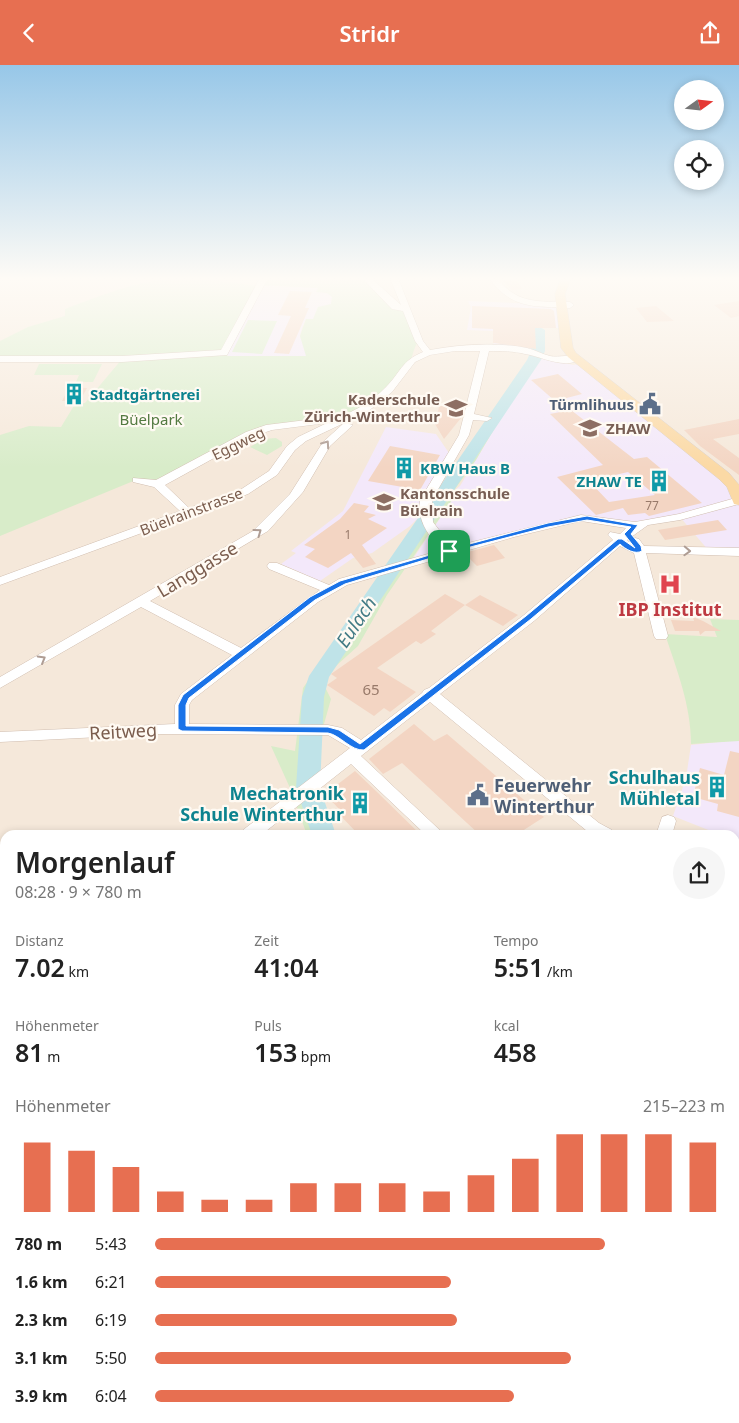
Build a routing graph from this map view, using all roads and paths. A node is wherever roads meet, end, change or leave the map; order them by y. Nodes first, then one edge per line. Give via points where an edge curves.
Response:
1 (230, 341) edge
2 (419, 341) edge
3 (567, 341) edge
4 (485, 348) junction
5 (428, 353) junction
6 (0, 359) edge
7 (575, 359) junction
8 (355, 414) junction
9 (468, 416) junction
10 (488, 418) dead end
11 (345, 420) junction
12 (137, 480) dead end
13 (158, 483) junction
14 (739, 500) edge
15 (188, 513) junction
16 (587, 518) junction
17 (623, 533) junction
18 (449, 551) junction
19 (638, 551) junction
20 (739, 552) edge
21 (273, 566) dead end
22 (0, 581) edge
23 (328, 589) junction
24 (142, 602) junction
25 (661, 636) dead end
26 (241, 654) junction
27 (0, 683) edge
28 (429, 693) junction
29 (182, 729) junction
30 (0, 737) edge
31 (356, 752) junction
32 (256, 830) edge
33 (432, 830) edge
34 (597, 830) edge

1 - 6 street via 224,353 122,359
2 - 5 street
3 - 7 main road via 567,348
4 - 5 street via 455,348
4 - 7 street via 518,350 550,359
4 - 9 street
5 - 8 street, Büelrainstrasse via 412,360 389,390
7 - 14 main road via 724,476
8 - 11 street, Büelrainstrasse
24 -> 8 street, Langgasse via 257,534 278,516 304,483 326,442 353,422
9 - 10 street
9 - 18 street via 464,435 424,510 430,527
11 - 13 street, Eggweg via 259,430
11 - 15 street, Büelrainstrasse via 302,439 262,482 235,497
12 - 13 street
13 - 15 street
14 - 17 street via 699,513 644,522
15 - 22 street, Büelrainstrasse
16 - 17 street
16 - 17 street via 620,523 609,524 607,528
16 - 18 street
17 - 19 street via 627,547
17 - 28 street via 528,618
18 - 23 street
19 -> 20 street
19 - 25 street
21 - 23 street
23 - 26 street
24 - 26 street
27 -> 24 street, Langgasse
26 - 29 street via 186,697 182,705
28 - 31 street
28 - 34 street
29 - 30 street, Reitweg
29 - 31 street, Reitweg via 337,732
31 - 32 street
31 - 33 street, Reitweg

